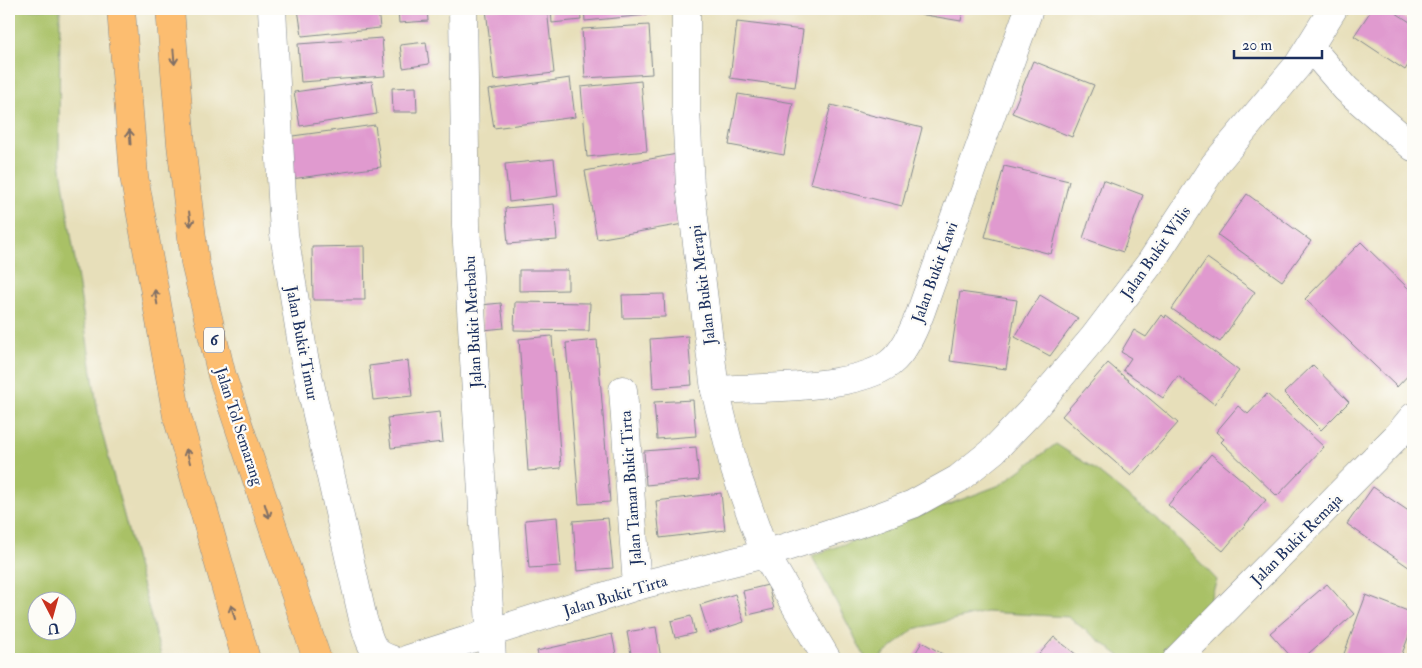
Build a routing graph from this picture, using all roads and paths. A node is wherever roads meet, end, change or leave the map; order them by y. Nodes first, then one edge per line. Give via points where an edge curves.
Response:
1 (120, 9) edge
2 (170, 9) edge
3 (272, 9) edge
4 (463, 9) edge
5 (686, 9) edge
6 (1029, 9) edge
7 (1333, 9) edge
8 (1310, 47) junction
9 (1413, 147) edge
10 (623, 390) dead end
11 (715, 390) junction
12 (1409, 431) edge
13 (765, 554) junction
14 (637, 586) junction
15 (491, 647) edge
16 (246, 659) edge
17 (316, 659) edge
18 (391, 659) edge
19 (408, 659) edge
20 (827, 659) edge
21 (1178, 659) edge

16 -> 1 highway via 177,416 134,176
2 -> 17 highway, Jalan Tol Semarang / 6 via 181,144 196,263 222,376
3 - 18 street, Jalan Bukit Timur via 284,234 304,356 363,619 372,648 380,656
4 - 15 street, Jalan Bukit Merbabu via 466,226
5 - 11 street, Jalan Bukit Merapi via 690,186
6 - 11 street, Jalan Bukit Kawi via 909,339 890,362 863,377
7 - 8 street, Jalan Bukit Wilis
8 - 9 street via 1346,89
8 - 13 street, Jalan Bukit Wilis via 1215,164 1151,262 1094,337 1000,443 958,479 913,504
10 - 14 street, Jalan Taman Bukit Tirta
11 - 13 street, Jalan Bukit Merapi via 735,470
12 - 21 street, Jalan Bukit Remaja
13 - 14 street, Jalan Bukit Tirta
13 - 20 street, Jalan Bukit Merapi
14 - 15 street, Jalan Bukit Tirta
15 - 19 street

